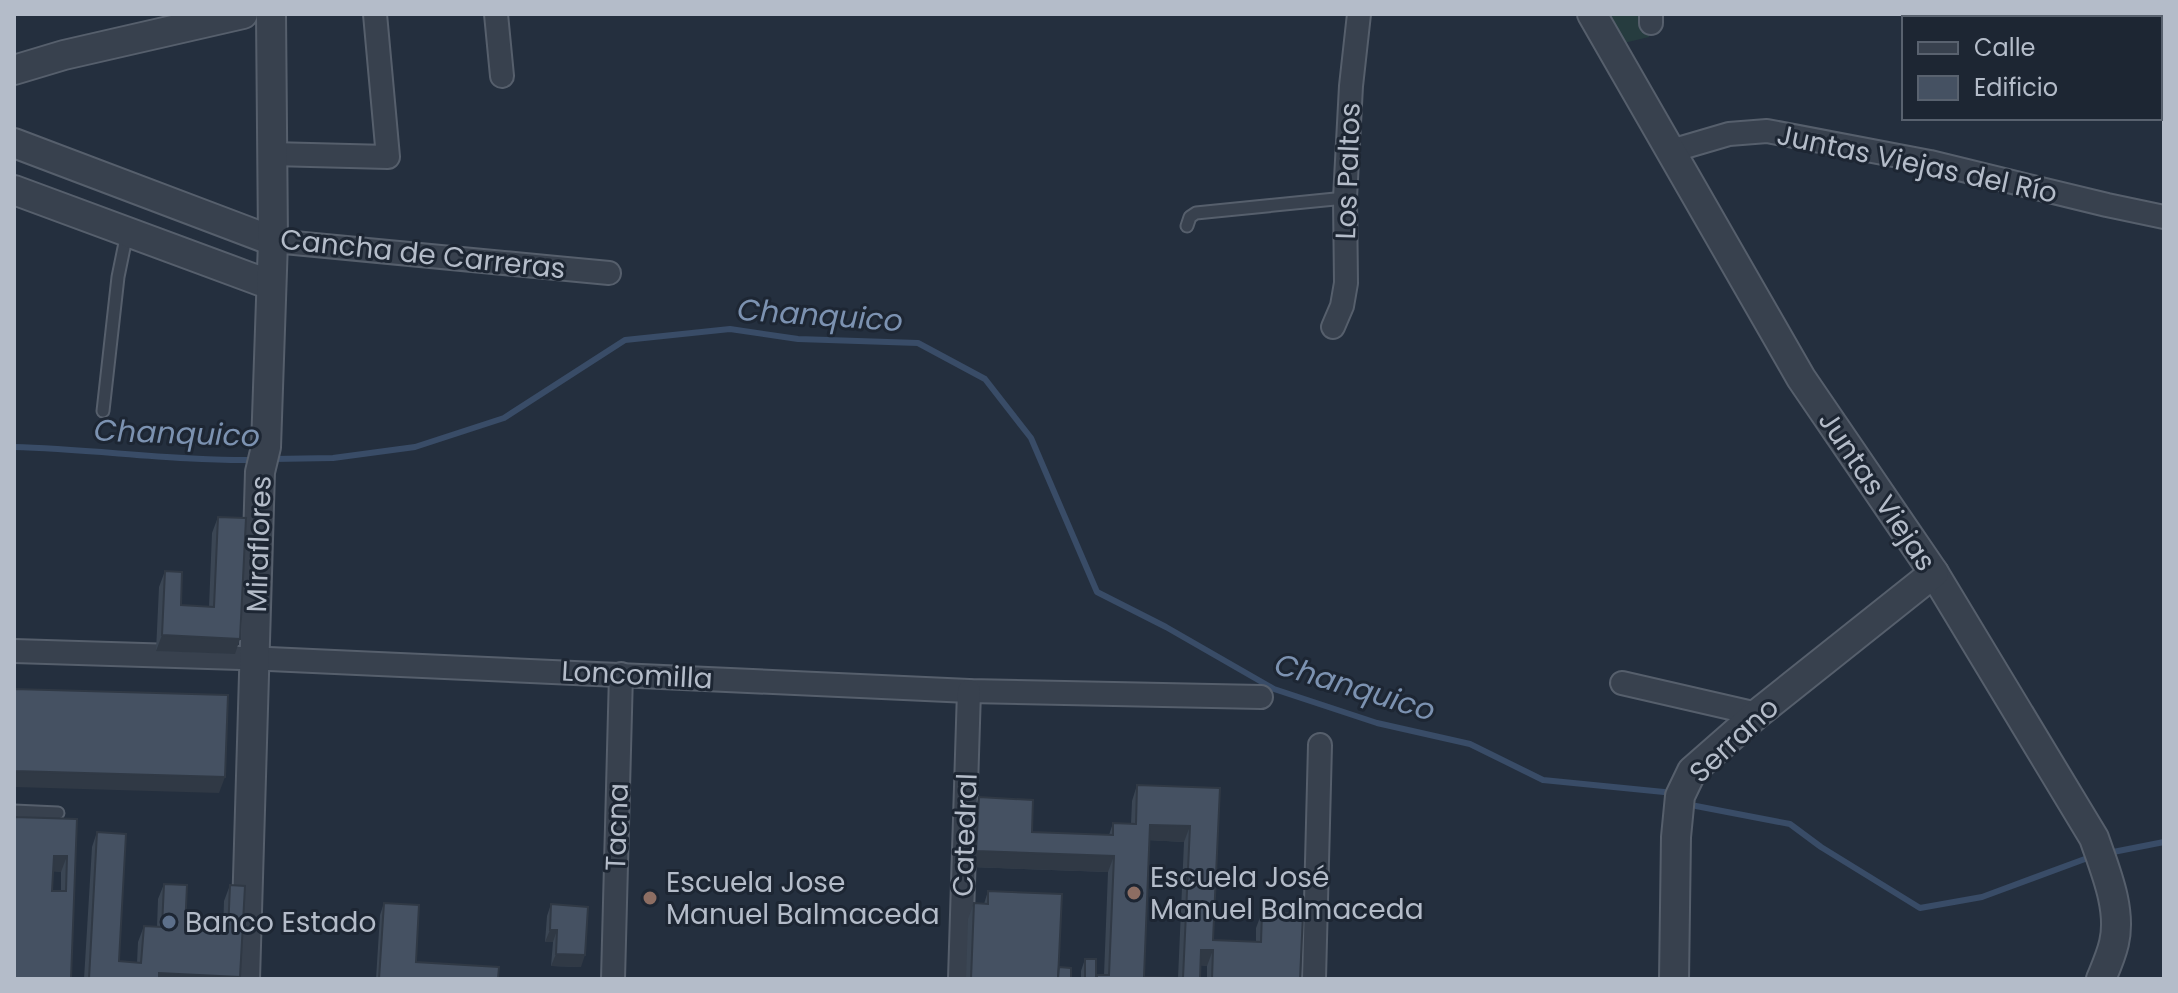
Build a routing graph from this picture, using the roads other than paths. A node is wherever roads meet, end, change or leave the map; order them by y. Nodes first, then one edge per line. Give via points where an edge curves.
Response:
1 (243, 14) edge
2 (271, 14) edge
3 (375, 14) edge
4 (496, 14) edge
5 (1359, 14) edge
6 (1592, 14) edge
7 (14, 70) edge
8 (502, 76) dead end
9 (14, 143) edge
10 (1671, 151) junction
11 (272, 154) junction
12 (14, 190) edge
13 (1345, 198) junction
14 (2164, 217) edge
15 (1187, 226) dead end
16 (127, 232) junction
17 (273, 241) junction
18 (609, 273) dead end
19 (271, 285) junction
20 (1333, 327) dead end
21 (103, 411) dead end
22 (1934, 573) junction
23 (14, 651) edge
24 (254, 659) junction
25 (621, 674) junction
26 (1622, 683) dead end
27 (969, 691) junction
28 (1261, 697) dead end
29 (1757, 714) junction
30 (1320, 745) dead end
31 (14, 811) edge
32 (58, 813) dead end
33 (245, 979) edge
34 (613, 979) edge
35 (960, 979) edge
36 (1314, 979) edge
37 (1674, 979) edge
38 (2101, 979) edge

1 - 7 street
2 - 11 street, Miraflores
3 - 11 street via 388,157
4 - 8 street
5 - 13 street, Los Paltos
6 - 10 street, Juntas Viejas
9 - 17 street, Cancha de Carreras
10 - 14 street, Juntas Viejas del Río via 1729,134 1767,131 1930,162
10 - 22 street, Juntas Viejas via 1801,378
11 - 17 street, Miraflores
12 - 16 street, Cancha de Carreras
13 - 15 lane via 1196,213
13 - 20 street, Los Paltos via 1346,283
16 - 19 street, Cancha de Carreras
16 - 21 lane
17 - 18 street, Cancha de Carreras
17 - 19 street, Miraflores
19 - 24 street, Miraflores
22 - 29 street, Serrano
22 - 38 street, Juntas Viejas via 2094,838 2116,927
23 - 24 street, Loncomilla
24 - 25 street, Loncomilla
24 - 33 street, Miraflores
25 - 27 street, Loncomilla
25 - 34 street, Tacna
26 - 29 street
27 - 28 street, Loncomilla
27 - 35 street, Catedral
29 - 37 street, Serrano via 1692,771 1680,796
30 - 36 street
31 - 32 lane

